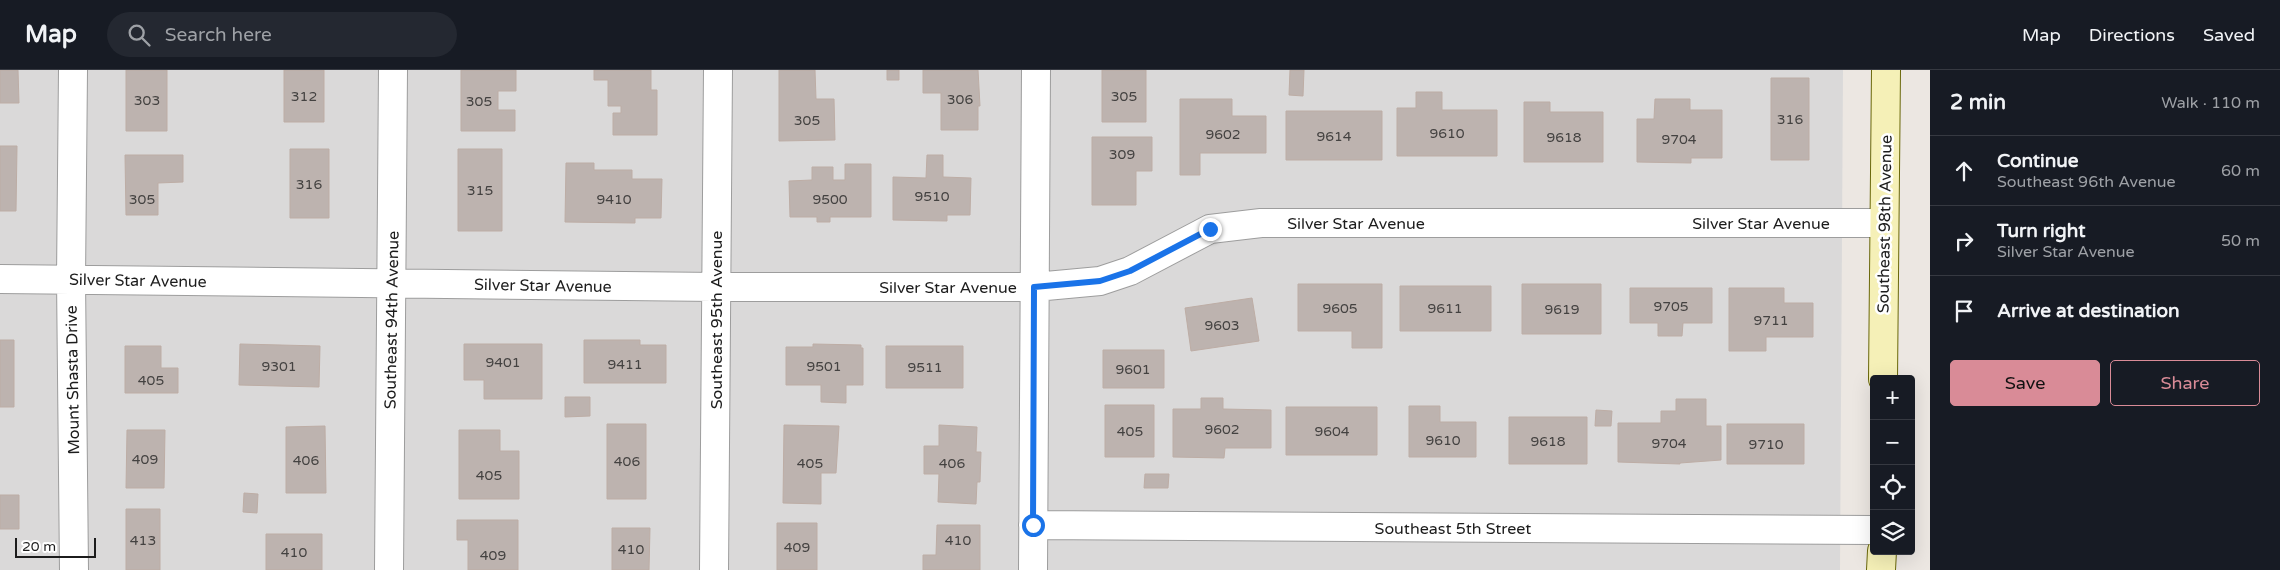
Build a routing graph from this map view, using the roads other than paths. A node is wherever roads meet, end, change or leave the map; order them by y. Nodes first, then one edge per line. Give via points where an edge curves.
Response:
1 (72, 70) edge
2 (394, 70) edge
3 (718, 70) edge
4 (1036, 70) edge
5 (1886, 70) edge
6 (1884, 223) junction
7 (0, 279) edge
8 (71, 279) junction
9 (391, 283) junction
10 (716, 287) junction
11 (1034, 287) junction
12 (1883, 375) edge
13 (1033, 525) junction
14 (1870, 530) edge
15 (1882, 555) edge
16 (74, 570) edge
17 (389, 570) edge
18 (714, 570) edge
19 (1033, 570) edge
20 (1881, 570) edge

1 - 8 street, Mount Shasta Drive
2 - 9 street, Southeast 94th Avenue
3 - 10 street, Southeast 95th Avenue
4 - 11 street
5 - 6 street, Southeast 98th Avenue
6 - 11 street, Silver Star Avenue via 1261,223 1210,229 1130,271 1100,281
6 - 12 street, Southeast 98th Avenue
7 - 8 street, Silver Star Avenue
8 - 9 street, Silver Star Avenue
8 - 16 street, Mount Shasta Drive
9 - 10 street, Silver Star Avenue
9 - 17 street, Southeast 94th Avenue
10 - 11 street, Silver Star Avenue
10 - 18 street, Southeast 95th Avenue
11 - 13 street
13 - 14 street, Southeast 5th Street
13 - 19 street
15 - 20 street

